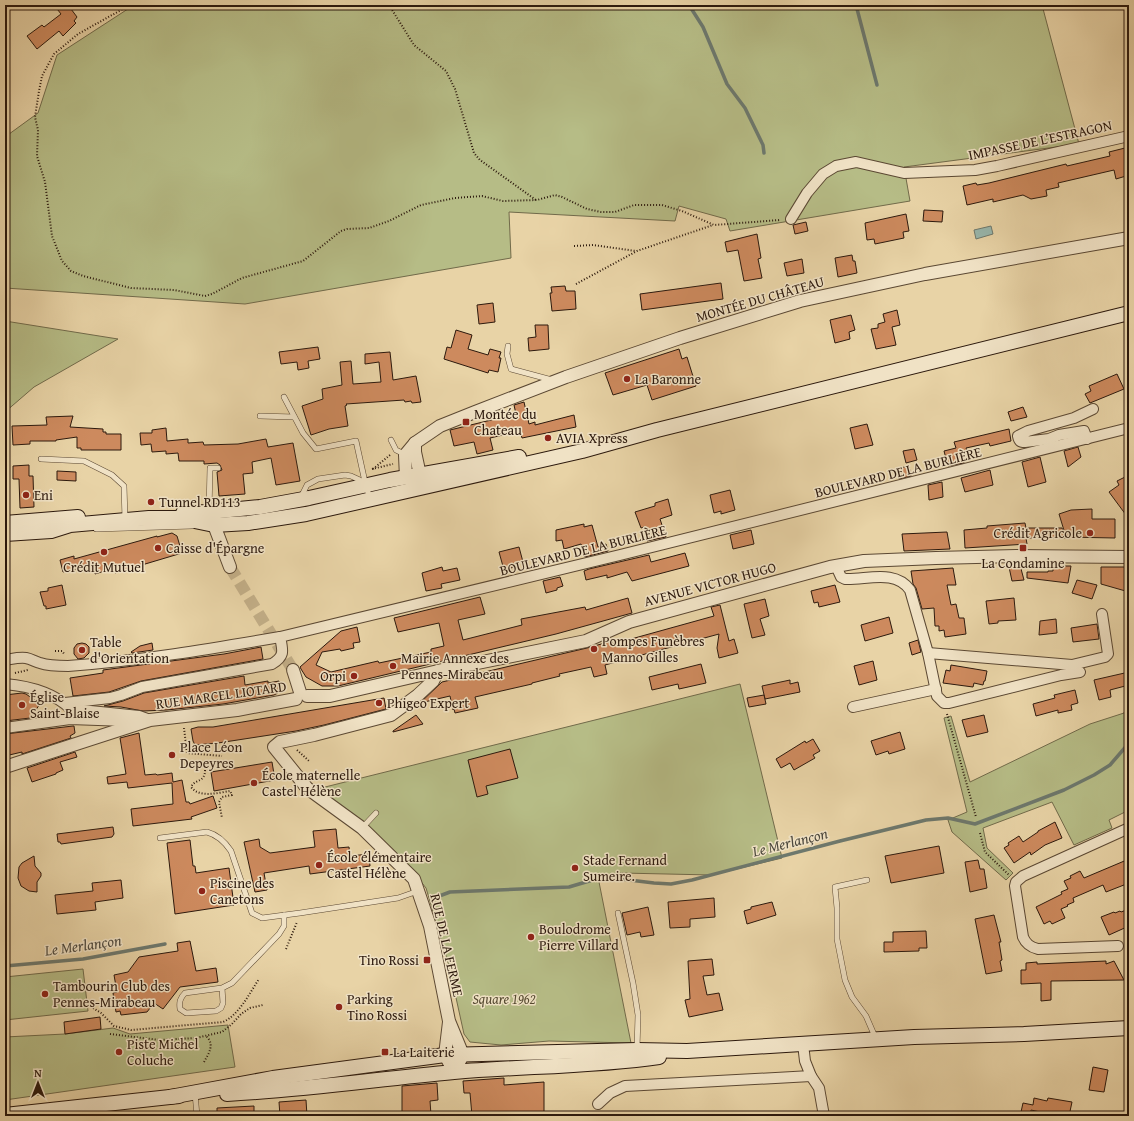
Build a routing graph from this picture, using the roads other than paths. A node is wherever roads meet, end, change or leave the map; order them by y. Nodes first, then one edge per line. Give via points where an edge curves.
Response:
1 (1129, 136) edge
2 (791, 219) road end
3 (1129, 238) edge
4 (1129, 313) edge
5 (508, 346) dead end
6 (555, 381) junction
7 (284, 397) dead end
8 (1092, 409) dead end
9 (260, 416) dead end
10 (294, 417) junction
11 (1129, 428) edge
12 (1087, 439) junction
13 (391, 440) dead end
14 (408, 450) junction
15 (42, 459) dead end
16 (218, 468) dead end
17 (416, 480) junction
18 (367, 489) junction
19 (125, 518) junction
20 (212, 519) junction
21 (5, 523) edge
22 (82, 530) dead end
23 (90, 530) dead end
24 (51, 531) junction
25 (5, 534) edge
26 (1129, 557) edge
27 (836, 566) junction
28 (230, 567) tunnel mouth
29 (1102, 614) dead end
30 (280, 637) junction
31 (928, 653) junction
32 (5, 660) edge
33 (293, 670) tunnel mouth
34 (438, 671) junction
35 (1080, 672) dead end
36 (5, 684) edge
37 (936, 689) junction
38 (301, 696) junction
39 (65, 703) junction
40 (853, 708) dead end
41 (150, 720) junction
42 (5, 728) edge
43 (5, 767) edge
44 (376, 813) dead end
45 (362, 828) junction
46 (1129, 828) edge
47 (160, 838) dead end
48 (867, 880) dead end
49 (419, 890) junction
50 (618, 913) dead end
51 (284, 915) junction
52 (1118, 946) dead end
53 (222, 988) junction
54 (449, 1021) junction
55 (1129, 1028) edge
56 (876, 1040) junction
57 (803, 1044) junction
58 (463, 1055) junction
59 (637, 1055) junction
60 (445, 1056) junction
61 (454, 1072) junction
62 (811, 1076) junction
63 (195, 1094) junction
64 (598, 1104) dead end
65 (5, 1115) edge
66 (197, 1116) edge
67 (824, 1116) edge

1 - 2 street, IMPASSE DE L’ESTRAGON via 975,170 904,173 856,162 836,166 823,174 811,188
3 - 6 street, MONTÉE DU CHÂTEAU via 925,274 800,301 680,338
4 - 17 main road via 657,430
5 - 6 lane via 507,354 511,368
6 - 14 street, MONTÉE DU CHÂTEAU via 440,426
7 - 10 lane
8 - 12 street via 1068,421 1028,430 1018,436 1021,442 1025,442 1084,431
9 - 10 lane
10 - 18 lane via 316,449 356,441
11 - 12 street, BOULEVARD DE LA BURLIÈRE
12 - 30 street, BOULEVARD DE LA BURLIÈRE
13 - 14 lane
14 - 17 street
15 - 19 lane via 84,460 112,475 124,486
16 - 20 lane via 210,468
17 - 18 main road
17 - 18 main road via 390,494
18 - 20 main road via 260,507 247,514
18 - 20 main road via 306,514 248,523
19 - 20 main road
19 - 21 main road
19 - 24 main road via 70,525
20 - 23 lane
20 - 28 street
22 - 24 lane
24 - 25 main road
26 - 27 street, AVENUE VICTOR HUGO via 952,557 864,561
27 - 31 street via 841,577 845,579 889,577 908,586
27 - 34 street, AVENUE VICTOR HUGO via 629,622 586,641
29 - 31 street via 1108,654 1072,665
30 - 32 street, BOULEVARD DE LA BURLIÈRE via 89,664 62,666 39,663 28,658
30 - 39 street via 282,655 272,664 142,687 110,698
31 - 37 street
33 - 38 street
34 - 38 street, AVENUE VICTOR HUGO via 330,696
34 - 45 street, RUE DE LA FERME via 418,695 391,715 280,742 274,747 307,788
35 - 37 street via 949,703 944,703 937,696
36 - 39 street via 39,691
37 - 40 street
38 - 41 street, RUE MARCEL LIOTARD via 237,710
39 - 41 street via 71,710 139,716
41 - 42 street via 70,719
41 - 43 street, RUE MARCEL LIOTARD
44 - 45 lane
45 - 49 street, RUE DE LA FERME via 414,879
46 - 52 street via 1023,876 1016,882 1015,892 1023,937 1033,948
47 - 51 lane via 207,832 213,834 226,843 231,851 252,913 262,918
48 - 56 lane via 835,887 837,939 845,980 852,997 866,1016
49 - 51 lane via 398,898
49 - 54 street, RUE DE LA FERME via 430,926
50 - 59 lane via 638,1015
51 - 53 lane via 284,926 279,934 232,983
53 - 53 lane via 185,993 181,996 180,1009 186,1013 216,1011 223,1003
54 - 58 street, RUE DE LA FERME
54 - 60 street, RUE DE LA FERME
55 - 56 main road
56 - 57 main road
57 - 59 main road
57 - 62 street via 805,1061
58 - 59 main road
58 - 60 main road
58 - 61 street
59 - 61 main road
60 - 61 street
60 - 63 main road via 273,1078
61 - 63 main road via 274,1092
62 - 64 street via 625,1086 610,1093
62 - 67 street via 820,1088
63 - 65 main road
63 - 66 lane

